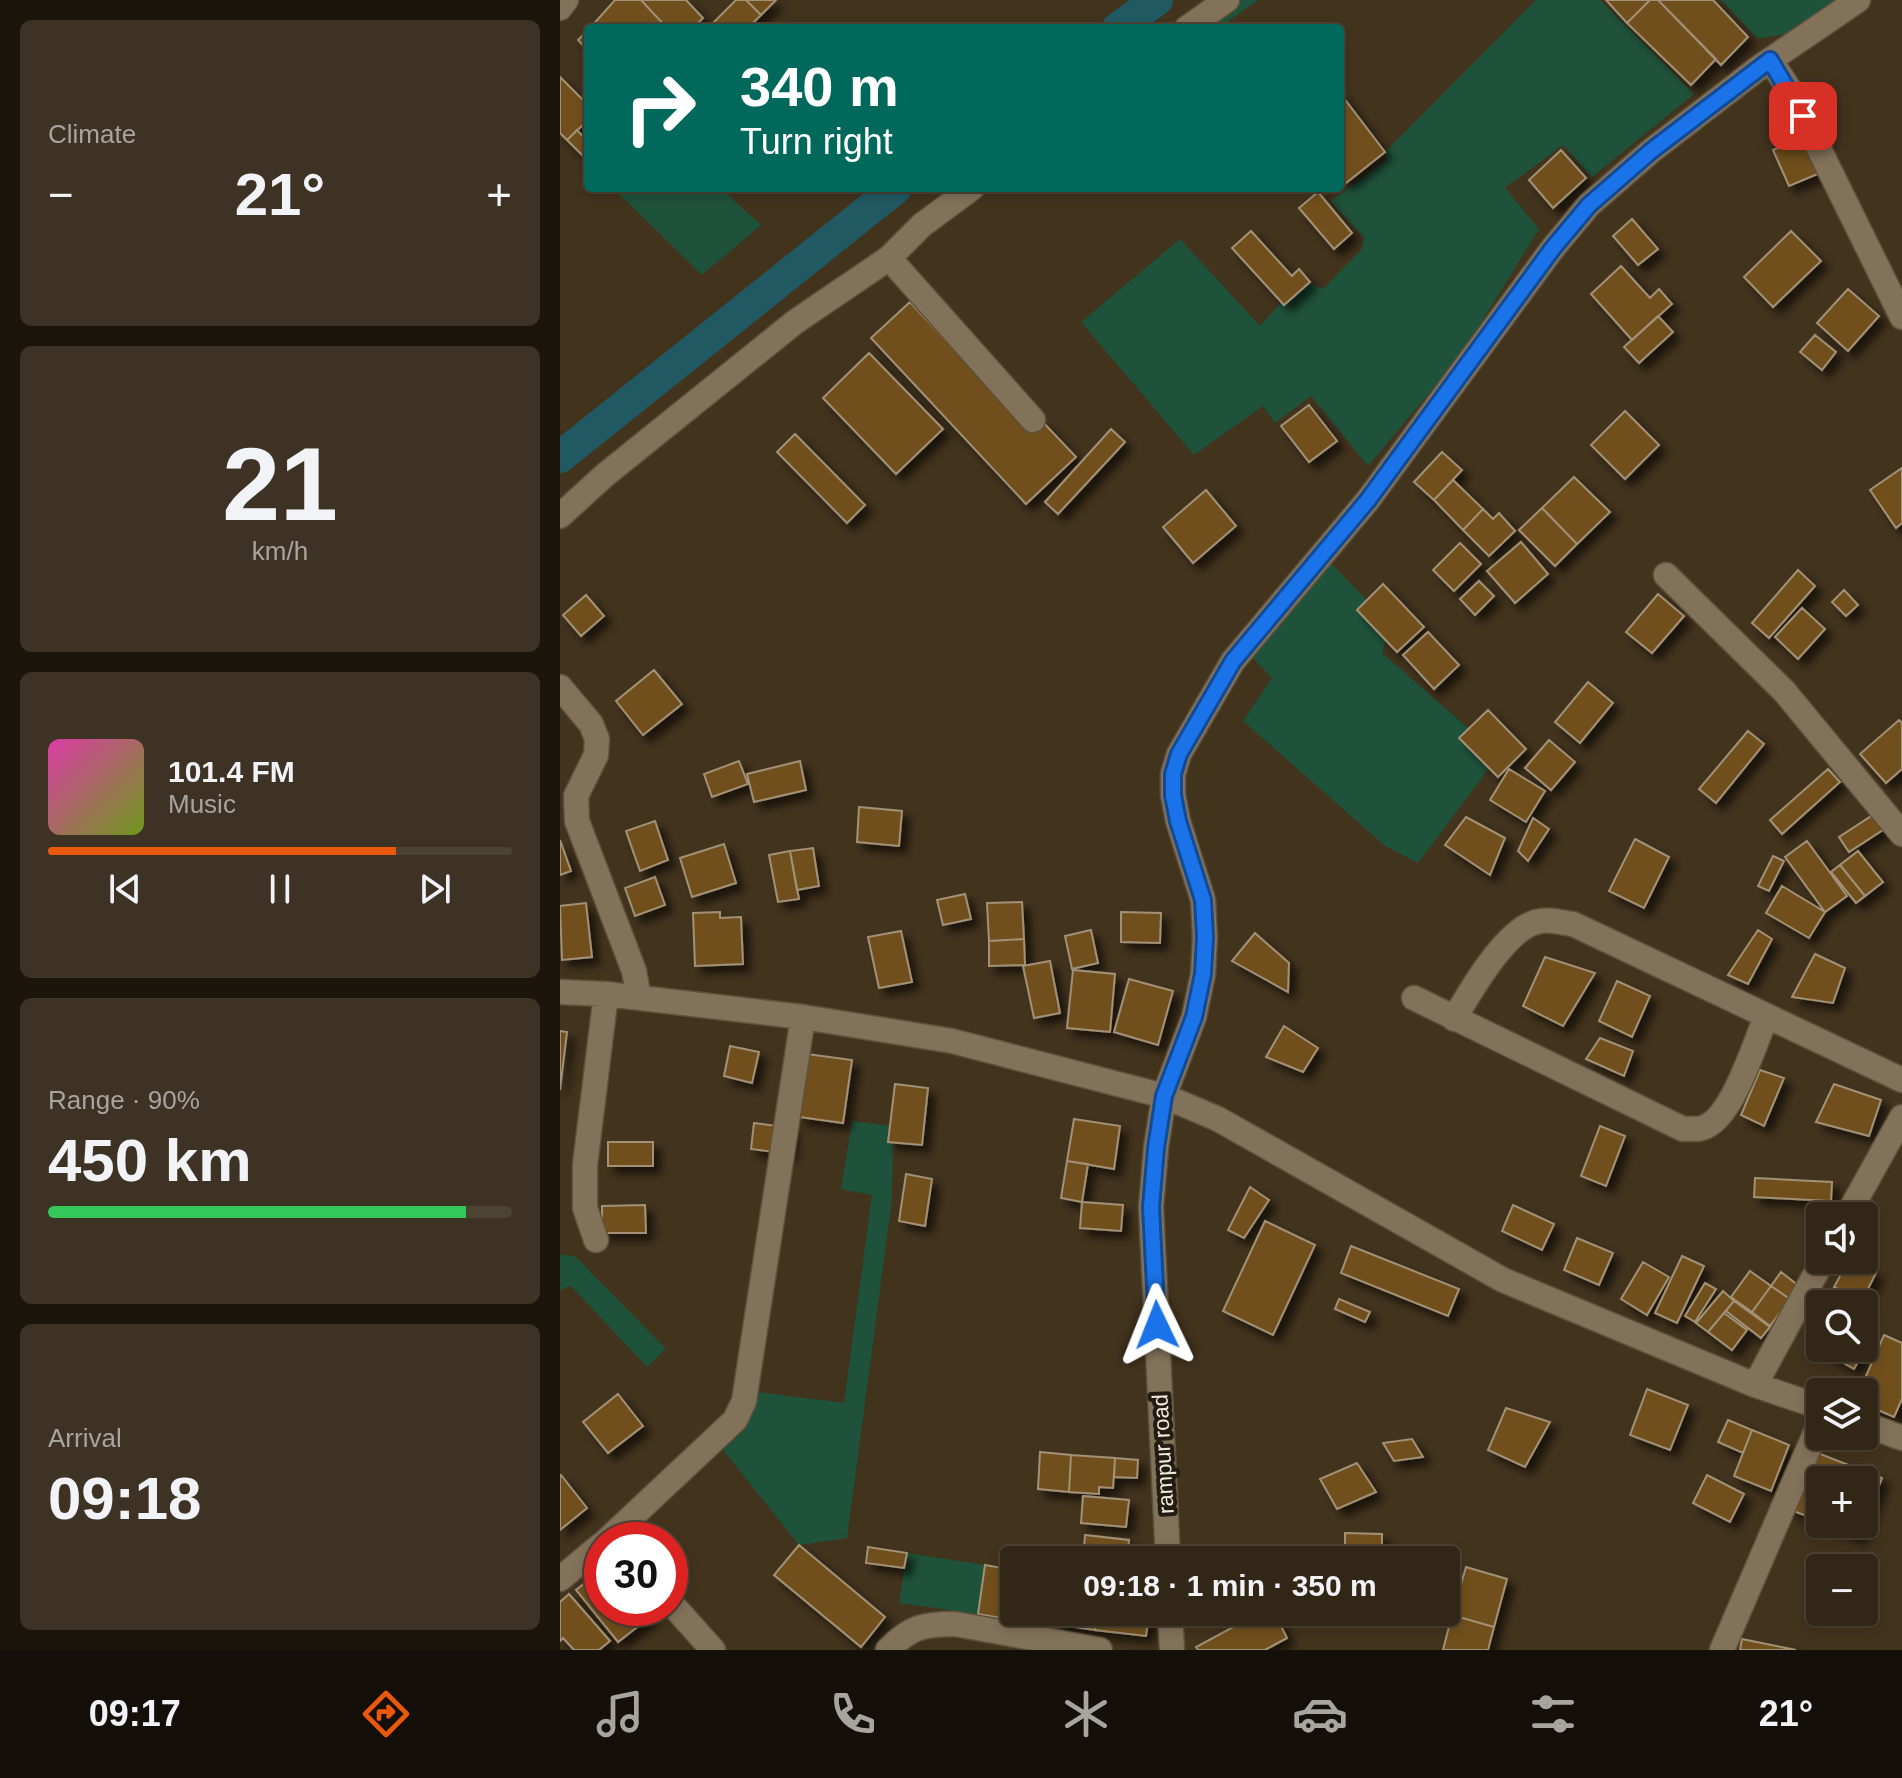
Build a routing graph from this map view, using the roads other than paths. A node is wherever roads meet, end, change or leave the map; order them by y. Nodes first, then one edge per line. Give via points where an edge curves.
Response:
1 (566, 0) edge
2 (1227, 0) edge
3 (1858, 0) edge
4 (560, 8) edge
5 (1193, 24) edge
6 (1770, 60) junction
7 (967, 192) edge
8 (889, 258) junction
9 (1902, 317) edge
10 (1033, 420) dead end
11 (560, 516) edge
12 (1666, 575) dead end
13 (560, 687) edge
14 (1902, 834) edge
15 (560, 992) edge
16 (606, 994) junction
17 (639, 998) junction
18 (1414, 998) dead end
19 (803, 1017) junction
20 (1766, 1017) junction
21 (1454, 1019) junction
22 (1902, 1080) edge
23 (1164, 1096) junction
24 (1902, 1117) edge
25 (1855, 1202) edge
26 (596, 1240) dead end
27 (1815, 1274) edge
28 (1755, 1385) junction
29 (1806, 1402) edge
30 (1878, 1429) edge
31 (1902, 1438) edge
32 (1808, 1450) edge
33 (628, 1522) edge
34 (1167, 1546) edge
35 (584, 1560) edge
36 (560, 1579) edge
37 (688, 1622) edge
38 (1171, 1626) edge
39 (713, 1650) edge
40 (888, 1650) edge
41 (1100, 1650) edge
42 (1172, 1650) edge
43 (1722, 1650) edge

1 - 4 street
2 - 5 street
3 - 6 street, rampur road
6 - 9 street via 1790,90
6 - 23 street, rampur road via 1589,205 1368,500 1233,661 1196,721 1179,754 1173,795 1203,900 1203,974 1194,1017
7 - 8 street
8 - 10 street
8 - 11 street via 795,322
12 - 14 street via 1784,691
13 - 17 street via 597,739 596,755 576,796 577,821 634,971
15 - 16 street
16 - 17 street
16 - 26 street via 585,1165 585,1208
17 - 19 street
18 - 21 street
19 - 23 street via 952,1041
19 - 33 street via 744,1401 735,1420
20 - 21 street via 1573,924 1539,920 1508,940
20 - 21 street via 1728,1107 1702,1128 1683,1129
20 - 22 street
23 - 28 street via 1218,1119 1503,1280
23 - 34 street, rampur road via 1151,1207
24 - 25 street
27 - 28 street
28 - 29 street
30 - 31 street
32 - 43 street
35 - 36 street
37 - 39 street
38 - 42 street
40 - 41 street via 914,1628 937,1624

